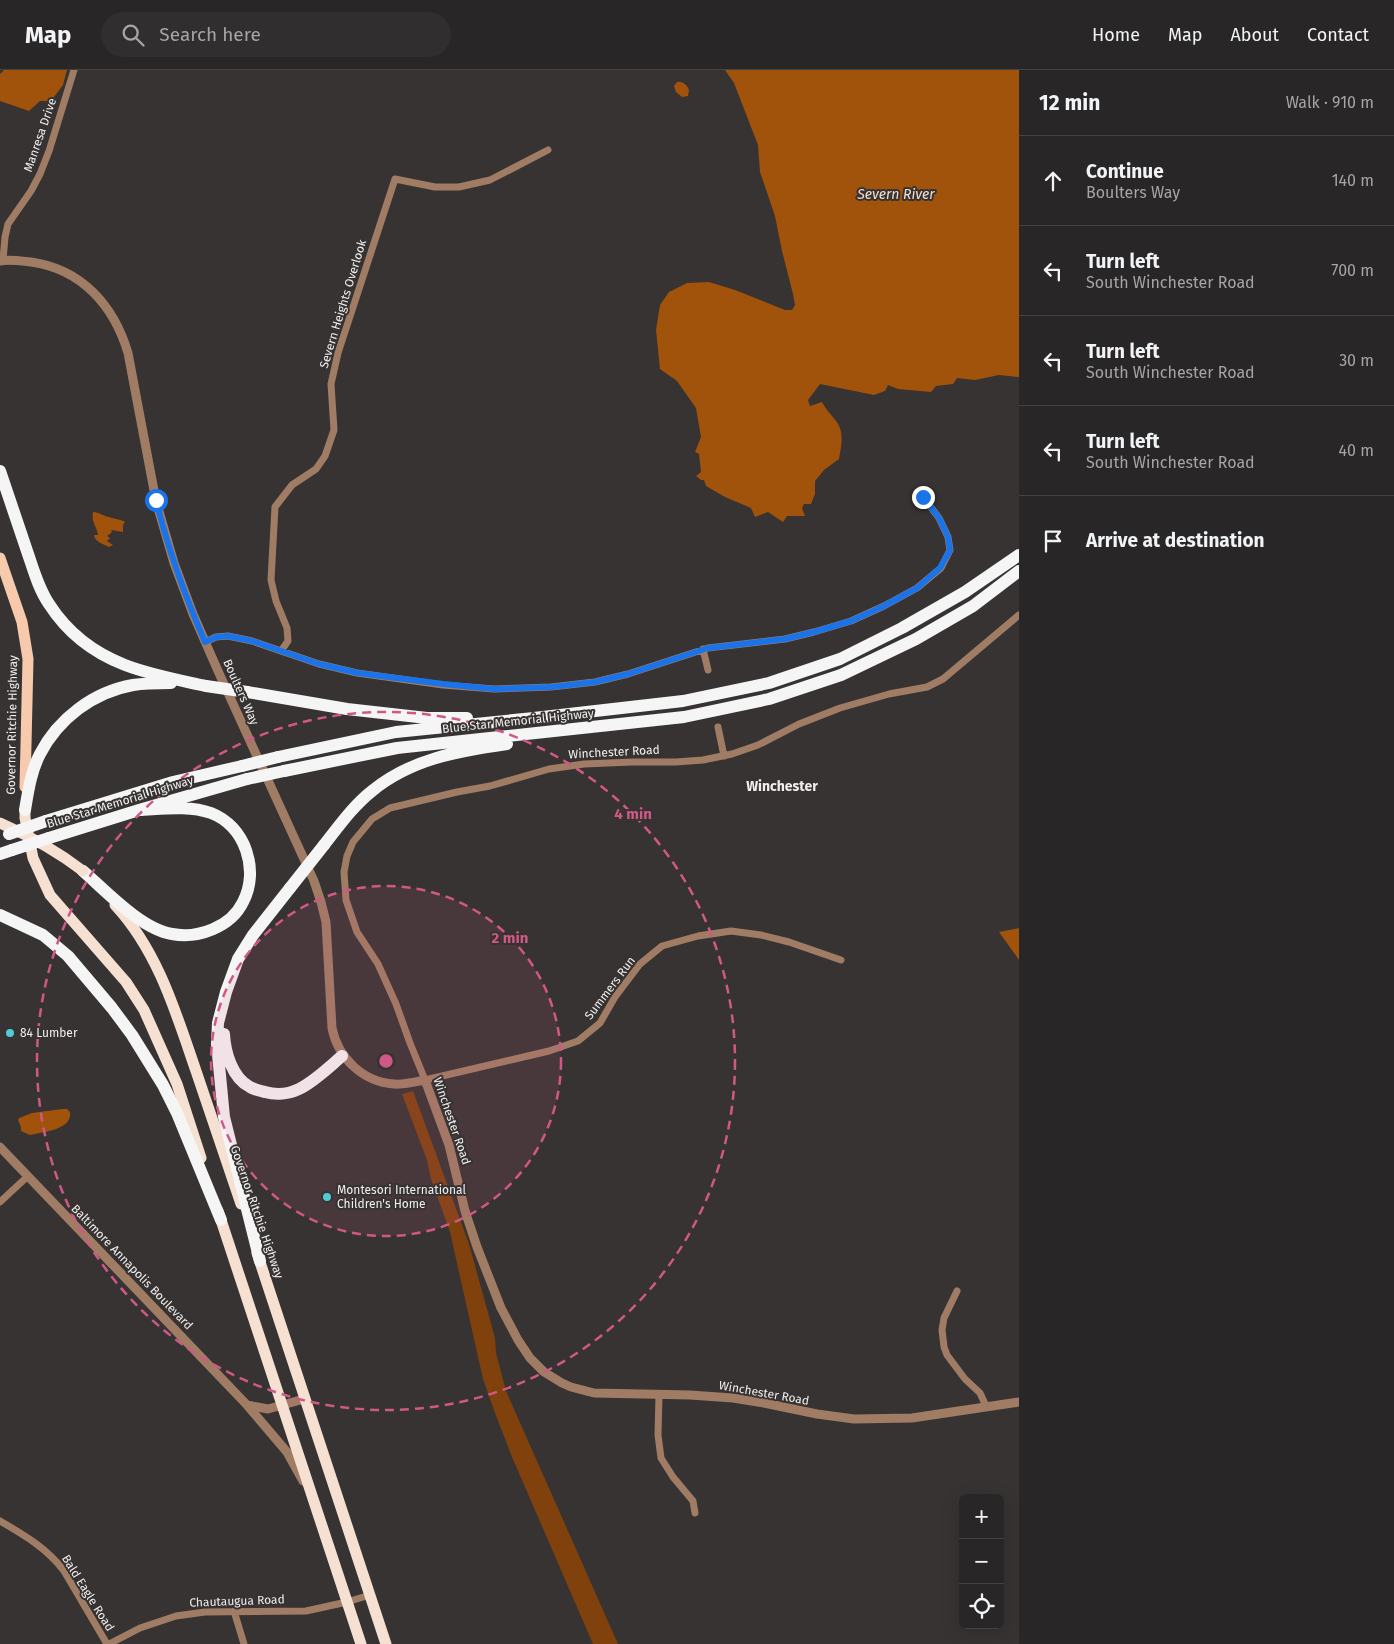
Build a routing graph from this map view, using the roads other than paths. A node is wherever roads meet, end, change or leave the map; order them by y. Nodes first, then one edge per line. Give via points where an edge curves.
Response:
1 (74, 70) edge
2 (548, 150) dead end
3 (2, 261) edge
4 (0, 471) edge
5 (923, 497) dead end
6 (1019, 555) edge
7 (0, 558) edge
8 (1019, 571) edge
9 (1019, 615) edge
10 (205, 642) junction
11 (703, 649) junction
12 (281, 652) junction
13 (708, 670) dead end
14 (206, 686) junction
15 (684, 716) junction
16 (534, 718) junction
17 (718, 727) dead end
18 (724, 756) junction
19 (25, 810) junction
20 (139, 810) junction
21 (0, 823) edge
22 (4, 835) edge
23 (6, 852) edge
24 (83, 871) junction
25 (0, 915) edge
26 (841, 960) dead end
27 (226, 992) junction
28 (342, 1056) junction
29 (425, 1080) junction
30 (0, 1147) edge
31 (28, 1176) junction
32 (0, 1202) edge
33 (221, 1220) junction
34 (260, 1261) junction
35 (957, 1291) dead end
36 (659, 1394) junction
37 (304, 1399) junction
38 (1019, 1402) edge
39 (247, 1405) junction
40 (282, 1405) junction
41 (986, 1406) junction
42 (312, 1497) junction
43 (695, 1513) dead end
44 (0, 1521) edge
45 (370, 1595) junction
46 (347, 1602) junction
47 (234, 1611) junction
48 (108, 1644) edge
49 (244, 1644) edge
50 (361, 1644) edge
51 (386, 1644) edge

1 - 3 street, Manresa Drive via 50,151 31,190 8,224
2 - 12 street, Severn Heights Overlook via 490,180 460,187 435,187 395,179 338,353 331,384 334,430 325,456 316,468 292,485 275,507 271,580 287,628 288,641
3 - 10 street, Boulters Way via 41,263 67,274 90,289 114,317 128,353 162,526
4 - 14 highway via 37,580 64,624 90,647 125,666
5 - 11 street via 939,518 950,550 940,568 917,588 851,621 814,632 785,639
6 - 16 highway, Blue Star Memorial Highway via 965,592 840,659 769,683 683,700
7 - 19 main road, Governor Ritchie Highway via 22,622 28,659
8 - 15 highway, Blue Star Memorial Highway via 974,606 916,639 841,675 769,699
9 - 18 street, Winchester Road via 943,679 927,687 840,708 758,745
10 - 12 street via 228,636
10 - 28 street, Boulters Way via 321,902 326,922 332,1028
11 - 12 street via 595,682 494,689 358,673
11 - 13 street
14 - 16 highway, bridge via 347,709 427,718
14 - 19 highway via 176,683 132,685 91,700 61,724 40,754 28,789
15 - 20 highway, Blue Star Memorial Highway, bridge via 397,748 248,779
15 - 27 highway, bridge via 456,751 396,774 371,791 350,812 252,935 238,959
16 - 22 highway, Blue Star Memorial Highway, bridge via 396,732 278,757 173,782
17 - 18 street
18 - 29 street, Winchester Road via 549,769 390,808 372,819 353,842 347,856 344,872 346,900 357,932 378,964 396,1004
19 - 33 highway, Governor Ritchie Highway via 33,858 50,895 126,982 144,1010 177,1084
20 - 23 highway, Blue Star Memorial Highway, bridge
20 - 24 highway via 210,813 227,821 239,834 250,866 243,902 231,918 211,931 193,935 171,934 134,916
21 - 24 highway, Governor Ritchie Highway, bridge via 46,845
24 - 34 highway, Governor Ritchie Highway via 124,916 151,957 171,999
25 - 33 highway via 43,936 68,956 132,1035 177,1113
26 - 29 street, Summers Run via 789,942 731,931 662,946 640,964 600,1023 578,1042
27 - 28 highway via 224,1044 241,1081 250,1087 272,1094 293,1091
27 - 34 highway via 218,1023 217,1044 224,1117
28 - 29 street via 370,1078 382,1082 394,1084
29 - 36 street, Winchester Road via 449,1145 477,1247 505,1315 530,1358 553,1378 571,1388 594,1393
30 - 31 street, Baltimore Annapolis Boulevard
31 - 32 street
31 - 39 street, Baltimore Annapolis Boulevard
33 - 40 highway, Governor Ritchie Highway
34 - 37 highway, Governor Ritchie Highway
35 - 41 street via 944,1318 944,1347 965,1379 980,1393
36 - 41 street, Winchester Road via 733,1398 854,1419 912,1418
36 - 43 street via 658,1435 662,1458 693,1501
37 - 40 street
37 - 45 highway, Governor Ritchie Highway
38 - 41 street, Winchester Road
39 - 40 street via 268,1409
39 - 42 street, Baltimore Annapolis Boulevard via 286,1452
40 - 42 highway, Governor Ritchie Highway
42 - 46 highway, Governor Ritchie Highway
44 - 48 street, Bald Eagle Road via 36,1542 56,1560
45 - 46 street, Chautaugua Road
45 - 51 highway, Governor Ritchie Highway
46 - 47 street, Chautaugua Road via 306,1611
46 - 50 highway, Governor Ritchie Highway
47 - 48 street, Chautaugua Road via 176,1616 140,1628
47 - 49 street

